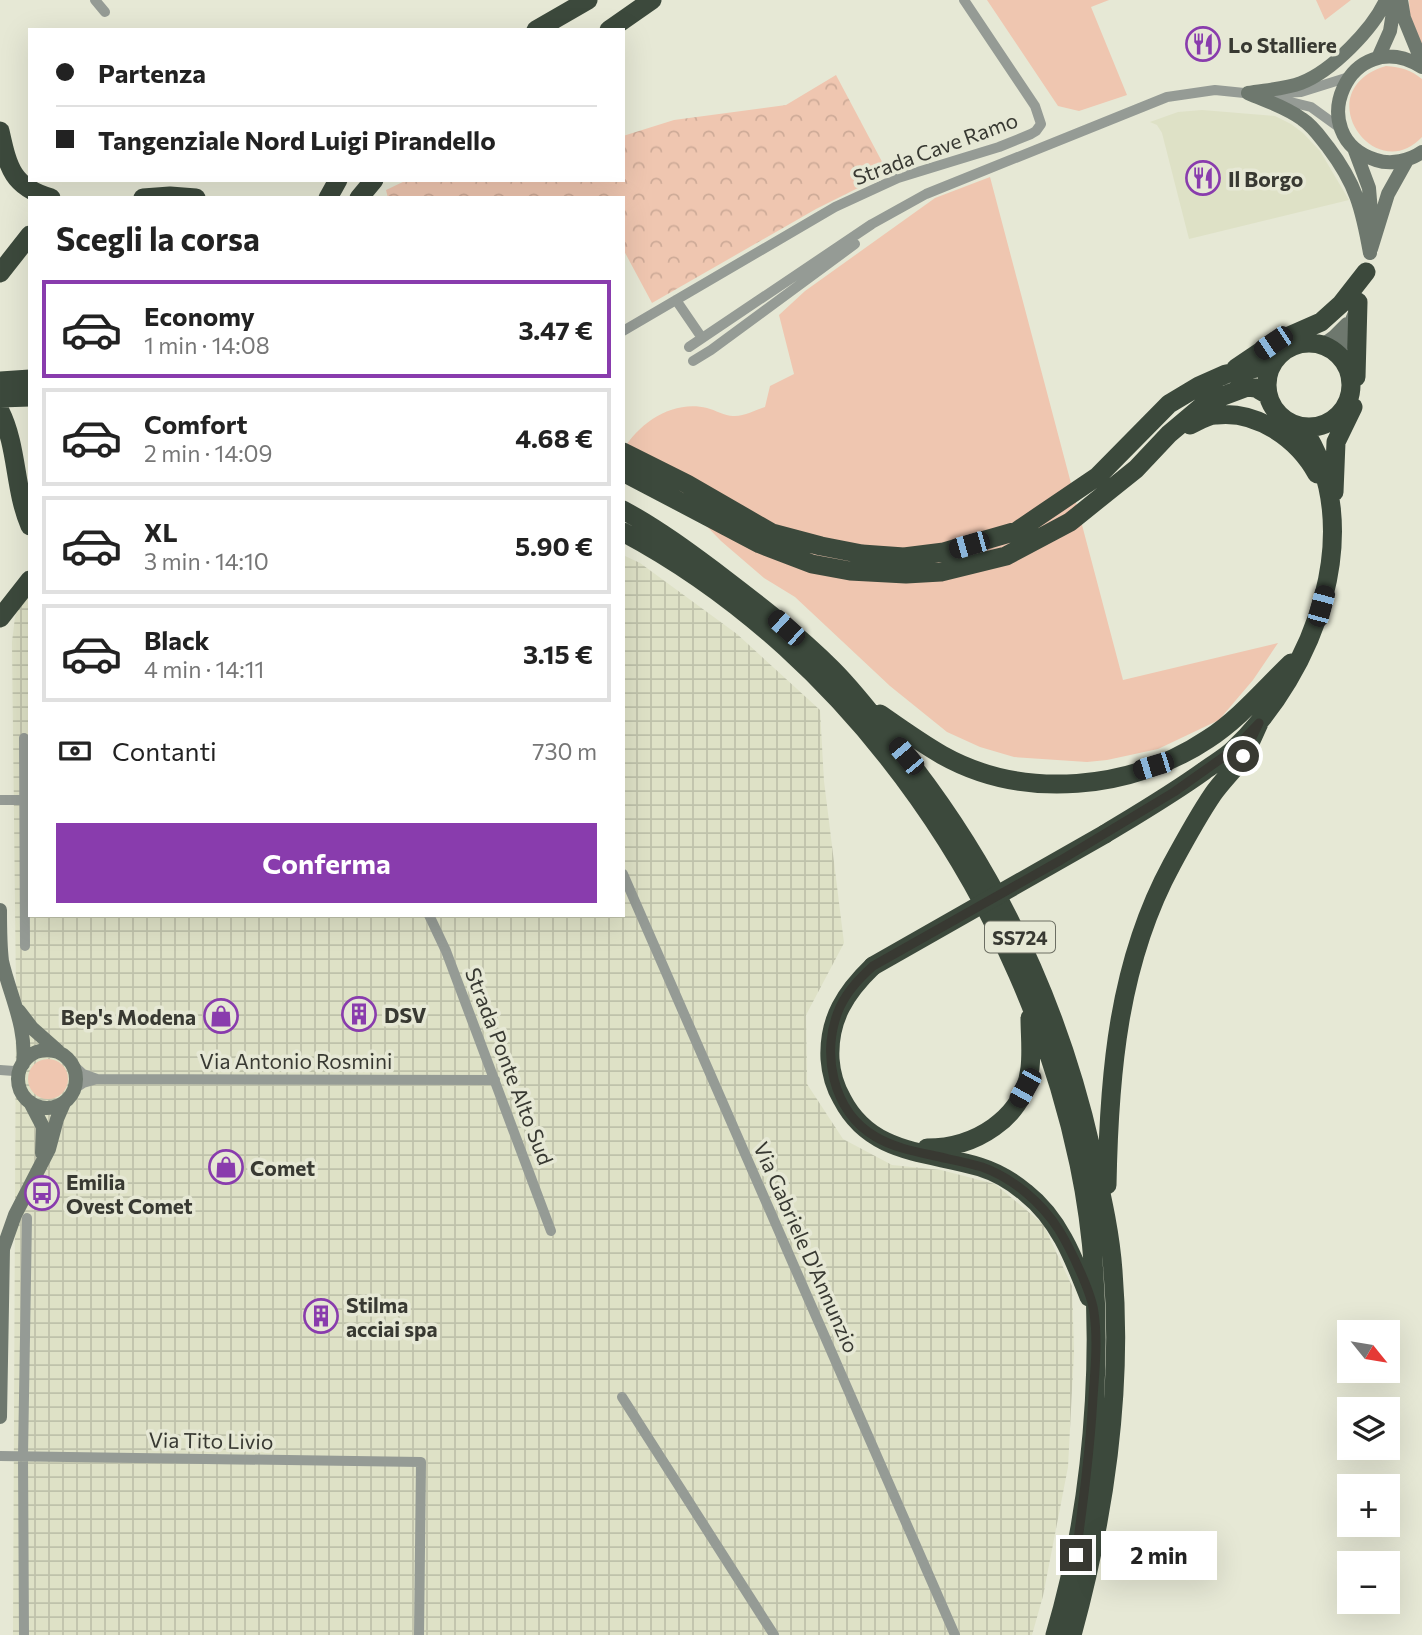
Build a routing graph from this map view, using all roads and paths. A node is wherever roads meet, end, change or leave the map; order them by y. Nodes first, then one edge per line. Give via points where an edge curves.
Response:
1 (95, 0) edge
2 (588, 0) edge
3 (652, 0) edge
4 (964, 0) edge
5 (1386, 0) edge
6 (1395, 0) edge
7 (1401, 0) edge
8 (105, 12) dead end
9 (628, 22) edge
10 (539, 28) edge
11 (1378, 58) junction
12 (1422, 65) edge
13 (1349, 77) junction
14 (1248, 93) junction
15 (1340, 128) junction
16 (0, 131) edge
17 (1354, 148) junction
18 (1422, 152) edge
19 (1407, 160) junction
20 (372, 182) edge
21 (926, 194) junction
22 (44, 196) edge
23 (361, 196) edge
24 (28, 238) edge
25 (1370, 253) junction
26 (1366, 272) junction
27 (0, 273) edge
28 (676, 300) junction
29 (1356, 308) junction
30 (625, 330) edge
31 (702, 338) junction
32 (689, 347) dead end
33 (1331, 349) junction
34 (693, 361) dead end
35 (1272, 365) junction
36 (1226, 374) junction
37 (28, 379) edge
38 (0, 381) edge
39 (1268, 395) junction
40 (28, 397) edge
41 (0, 398) edge
42 (0, 411) edge
43 (1332, 421) junction
44 (1302, 427) junction
45 (1170, 434) junction
46 (625, 453) edge
47 (625, 473) edge
48 (1330, 498) junction
49 (625, 511) edge
50 (28, 522) edge
51 (625, 533) edge
52 (28, 583) edge
53 (0, 618) edge
54 (1302, 653) junction
55 (857, 698) junction
56 (1259, 723) junction
57 (24, 738) dead end
58 (0, 800) edge
59 (24, 800) junction
60 (625, 879) edge
61 (0, 910) edge
62 (431, 917) edge
63 (25, 946) dead end
64 (1030, 1003) junction
65 (16, 1007) junction
66 (60, 1053) junction
67 (22, 1065) junction
68 (73, 1065) junction
69 (3, 1070) edge
70 (97, 1079) junction
71 (495, 1080) junction
72 (19, 1082) junction
73 (74, 1089) junction
74 (30, 1102) junction
75 (64, 1103) junction
76 (898, 1148) junction
77 (36, 1175) junction
78 (1106, 1214) junction
79 (27, 1218) dead end
80 (551, 1231) dead end
81 (1094, 1311) junction
82 (622, 1397) dead end
83 (0, 1417) edge
84 (0, 1456) edge
85 (23, 1456) junction
86 (772, 1633) edge
87 (24, 1635) edge
88 (419, 1635) edge
89 (955, 1635) edge
90 (1055, 1635) edge
91 (1072, 1635) edge

1 - 8 street
2 - 10 highway
3 - 9 highway
4 - 28 street, Strada Cave Ramo via 1035,106 1041,124 1037,131 898,178 835,207
5 - 14 street via 1361,37 1317,75
6 - 11 street via 1390,31
7 - 12 street
11 - 12 street via 1395,57
11 - 13 street
13 - 14 street, Strada Cave Ramo via 1301,92
13 - 15 street via 1338,101
14 - 15 street, Strada Cave Ramo via 1311,107
14 - 21 street, Strada Cave Ramo via 1215,90 1167,97
14 - 25 street via 1295,114 1314,129 1355,189
15 - 17 street
16 - 22 highway via 12,173
17 - 19 street via 1379,161
17 - 25 street via 1369,188
18 - 19 street
19 - 25 street via 1388,194
20 - 23 highway
21 - 31 street, Strada Cave Ramo via 872,224
21 - 34 street, Strada Cave Ramo
24 - 27 highway
25 - 26 street
26 - 29 street
26 - 36 highway via 1321,322 1273,343
28 - 30 street, Strada Cave Ramo
28 - 31 street
29 - 33 street
29 - 48 highway via 1356,394 1336,442
31 - 32 street, Strada Cave Ramo
33 - 35 highway via 1314,342 1295,345
33 - 43 highway via 1349,369 1352,387 1345,408
35 - 36 highway
35 - 39 highway
36 - 46 highway via 1170,404 1098,476 1017,531 944,552 862,554 772,533
37 - 38 highway
39 - 44 highway via 1280,415
39 - 45 highway via 1247,387 1207,402
40 - 41 highway
42 - 50 highway via 9,429
43 - 44 highway
43 - 48 highway via 1325,443
44 - 48 highway via 1314,445
45 - 47 highway via 1136,469 1070,523 1006,556 941,572 850,571 812,564 760,544
45 - 48 highway via 1214,414 1258,422 1301,449
48 - 54 highway via 1330,572
49 - 55 highway, SS724 via 770,614
51 - 64 highway, SS724 via 730,602 821,680 907,782 943,833
52 - 53 highway
54 - 55 highway via 1232,721 1172,761 1058,786 996,777 943,756
54 - 56 highway
55 - 78 highway, SS724 via 956,824 1018,933 1059,1034
56 - 76 highway, bridge via 1232,751 1174,792 873,966 854,984 840,1007 829,1042 836,1089 862,1128
56 - 78 highway via 1243,756 1213,794 1171,865 1136,947 1115,1042
57 - 59 street
58 - 59 street
59 - 63 street
60 - 89 street, Via Gabriele D'Annunzio
61 - 65 street via 1,957
62 - 71 street, Strada Ponte Alto Sud
64 - 76 highway via 1030,1069 1025,1088 1000,1124 982,1136 946,1148
64 - 81 highway, SS724 via 1079,1164 1093,1265
65 - 66 street
65 - 67 street via 24,1044
66 - 67 street via 39,1051
66 - 68 street
67 - 69 street via 14,1071
67 - 72 street
68 - 70 street
68 - 73 street
69 - 72 street
70 - 71 street, Via Antonio Rosmini
70 - 73 street
71 - 80 street, Strada Ponte Alto Sud
72 - 74 street
73 - 75 street
74 - 75 street via 47,1108
74 - 77 street via 43,1127
75 - 77 street
76 - 81 highway via 983,1167 1027,1194 1059,1230
77 - 83 street via 3,1249
78 - 91 highway, SS724 via 1115,1327 1111,1426 1098,1524
79 - 85 street
81 - 90 highway, SS724 via 1095,1365 1085,1488 1076,1555
82 - 86 street
84 - 85 street, Via Tito Livio
85 - 87 street
85 - 88 street, Via Tito Livio via 421,1462

